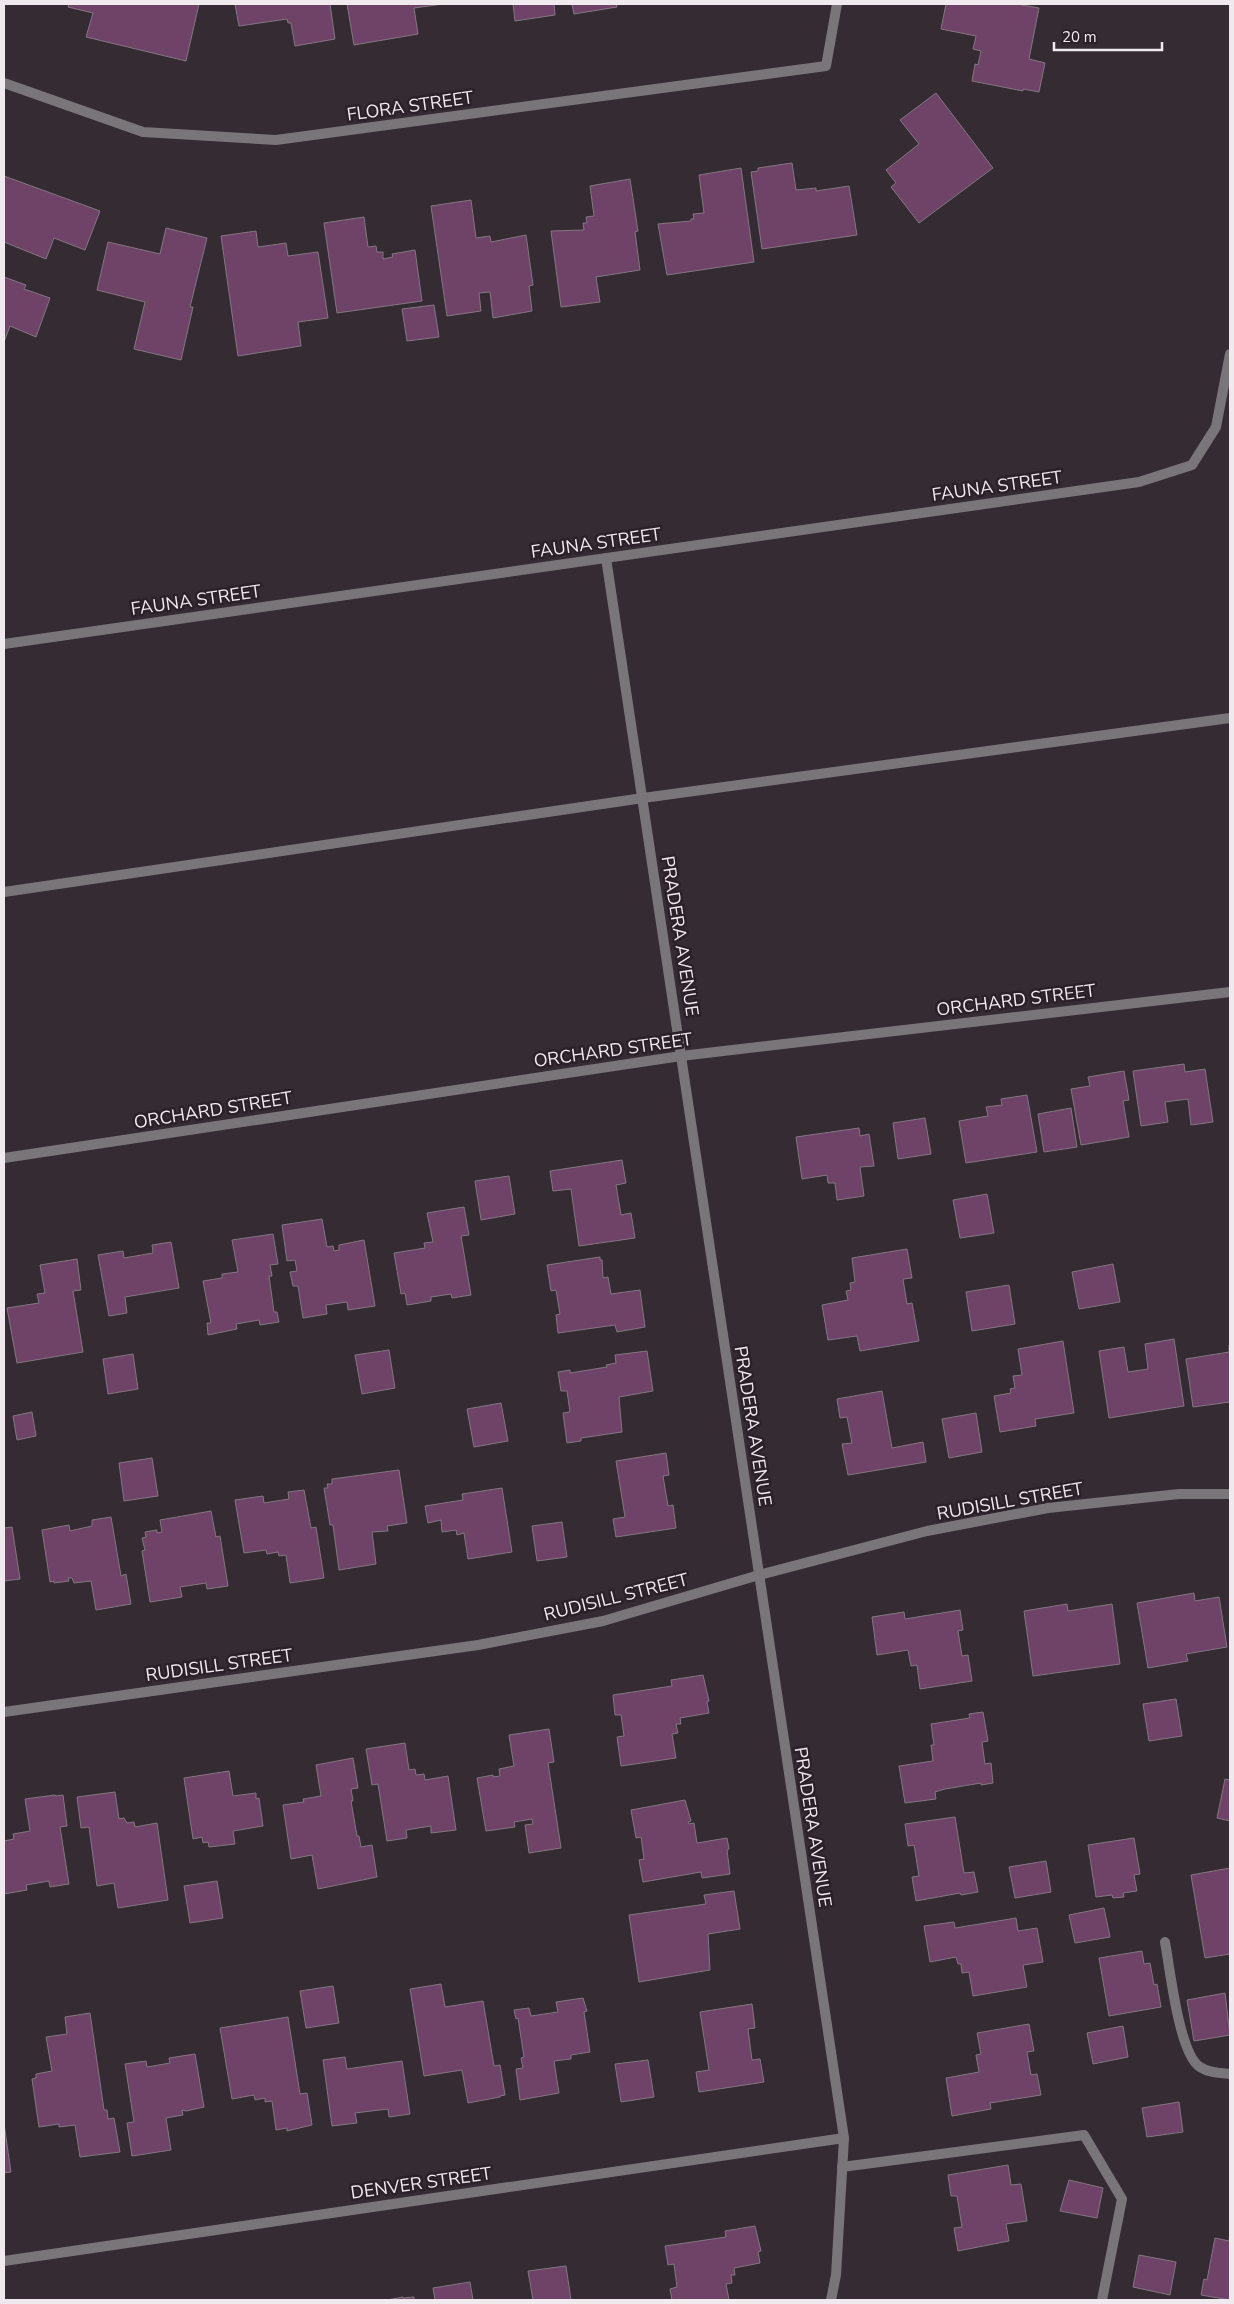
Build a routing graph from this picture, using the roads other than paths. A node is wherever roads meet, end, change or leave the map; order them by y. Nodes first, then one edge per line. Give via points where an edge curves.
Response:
1 (838, 4) edge
2 (4, 83) edge
3 (1230, 354) edge
4 (606, 558) junction
5 (4, 644) edge
6 (1230, 718) edge
7 (642, 798) junction
8 (4, 892) edge
9 (1230, 992) edge
10 (681, 1056) junction
11 (4, 1158) edge
12 (1230, 1494) edge
13 (759, 1575) junction
14 (4, 1712) edge
15 (1165, 1942) dead end
16 (1230, 2074) edge
17 (844, 2138) junction
18 (842, 2167) junction
19 (4, 2261) edge
20 (831, 2300) edge
21 (1102, 2300) edge

1 - 2 street, FLORA STREET via 826,66 276,140 143,132
3 - 4 street, FAUNA STREET via 1216,427 1192,465 1139,482
4 - 5 street, FAUNA STREET
4 - 7 street, PRADERA AVENUE
6 - 7 street
7 - 8 street
7 - 10 street, PRADERA AVENUE
9 - 10 street, ORCHARD STREET
10 - 11 street, ORCHARD STREET
10 - 13 street, PRADERA AVENUE
12 - 13 street, RUDISILL STREET via 1179,1494 1048,1508 927,1531
13 - 14 street, RUDISILL STREET via 603,1621 478,1645
13 - 17 street, PRADERA AVENUE
15 - 16 street via 1189,2054 1200,2067
17 - 18 street, PRADERA AVENUE
17 - 19 street, DENVER STREET
18 - 20 street, PRADERA AVENUE via 836,2276
18 - 21 street via 1084,2135 1122,2199

